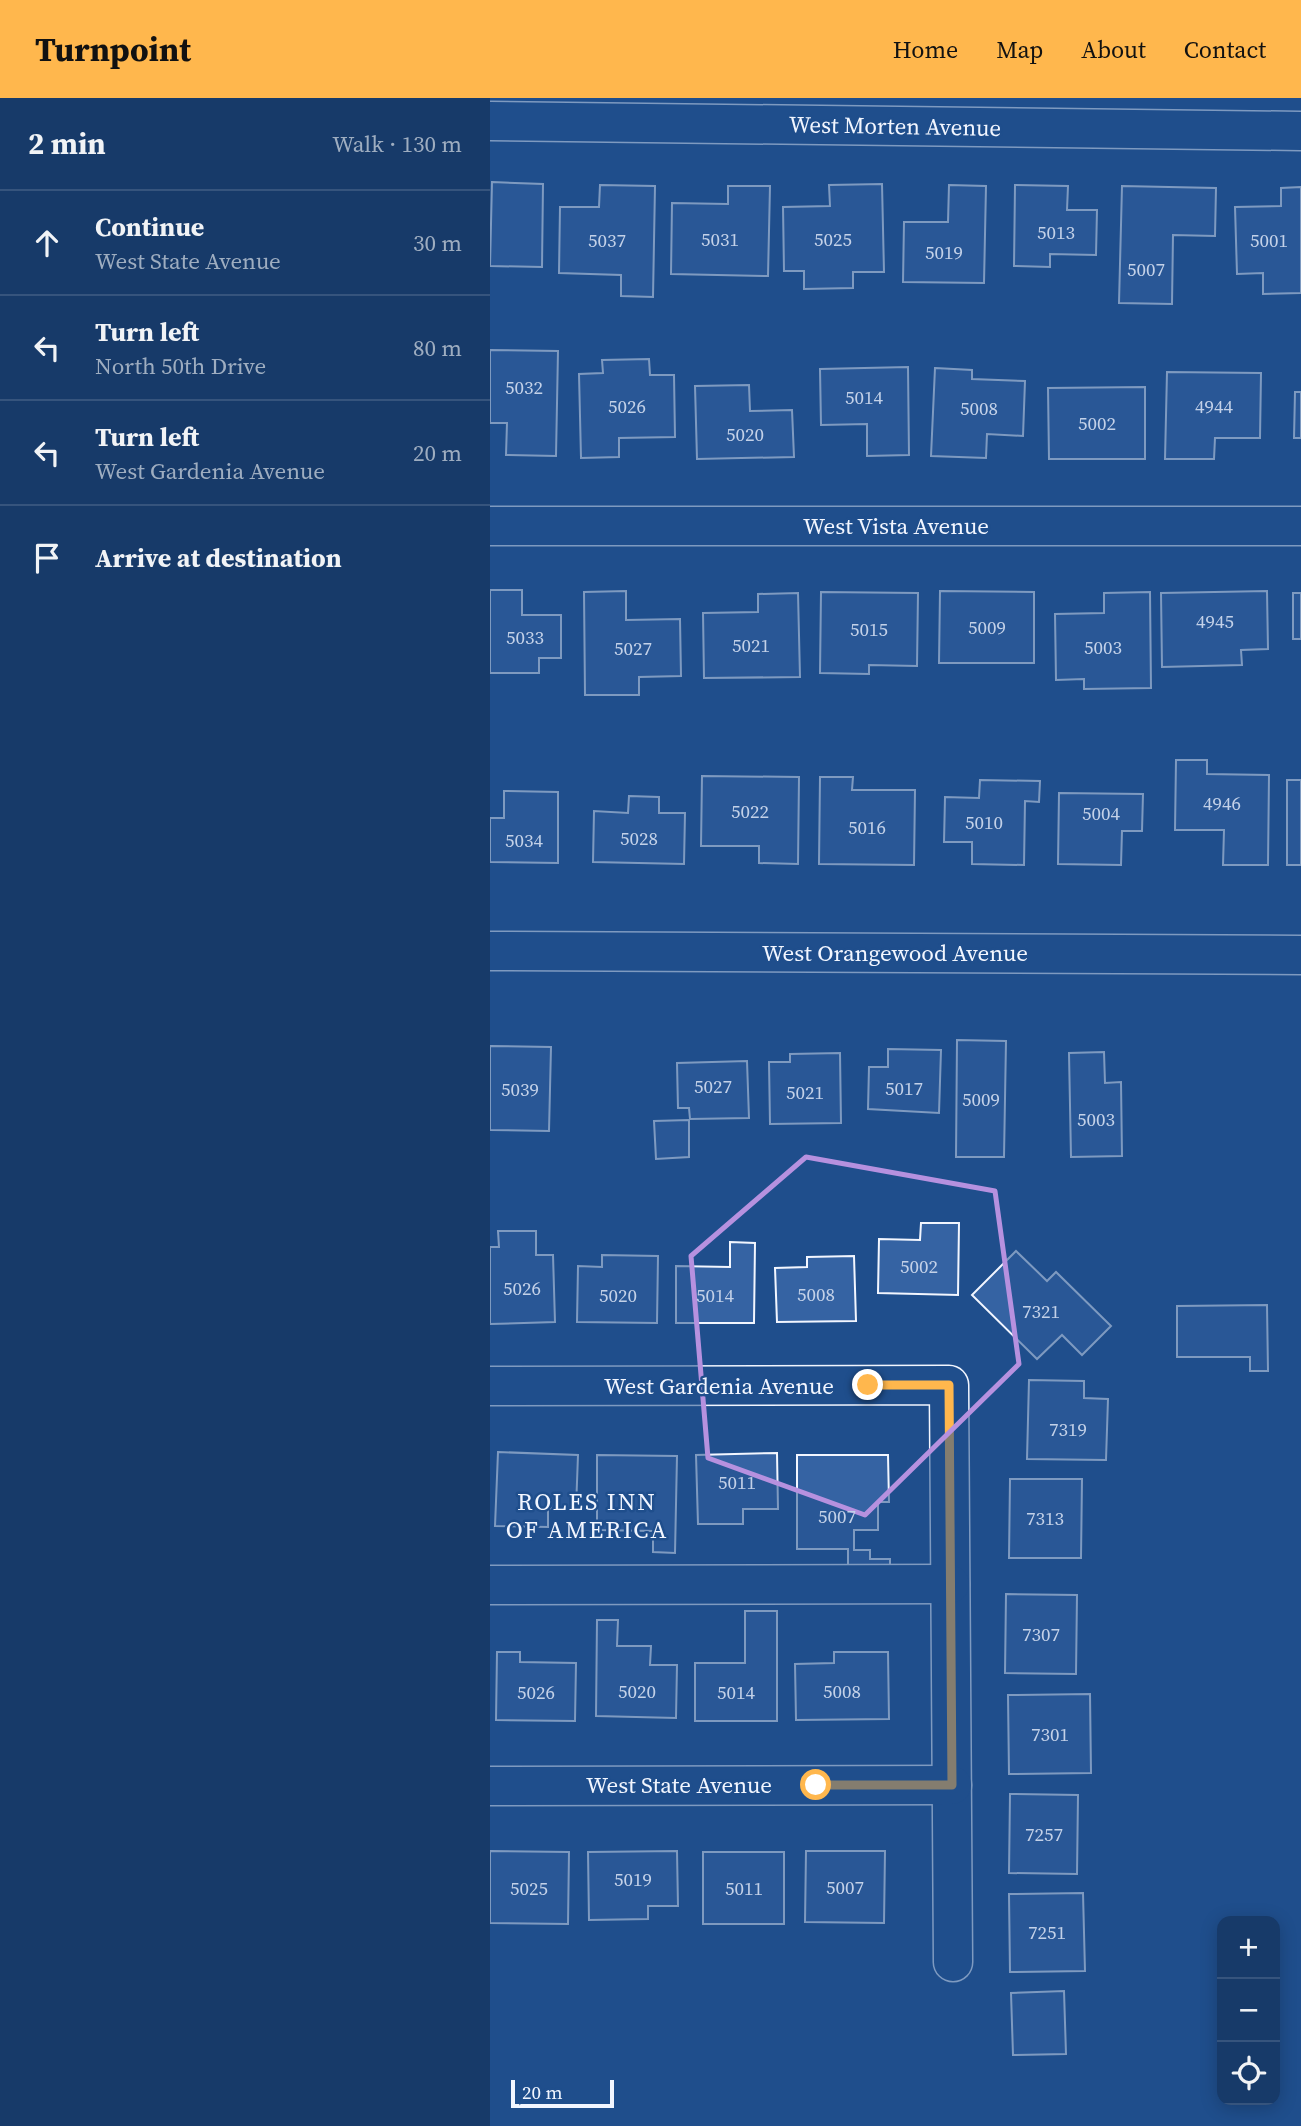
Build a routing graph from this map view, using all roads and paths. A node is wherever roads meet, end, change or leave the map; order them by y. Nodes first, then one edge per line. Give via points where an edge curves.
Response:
1 (490, 121) edge
2 (1301, 131) edge
3 (490, 526) edge
4 (1301, 526) edge
5 (490, 951) edge
6 (1301, 955) edge
7 (490, 1386) edge
8 (950, 1584) junction
9 (490, 1585) edge
10 (952, 1785) junction
11 (490, 1786) edge
12 (953, 1962) dead end

1 - 2 street, West Morten Avenue
3 - 4 street, West Vista Avenue
5 - 6 street, West Orangewood Avenue
7 - 8 street, West Gardenia Avenue via 949,1385
8 - 9 street
8 - 10 street
10 - 11 street, West State Avenue
10 - 12 street

